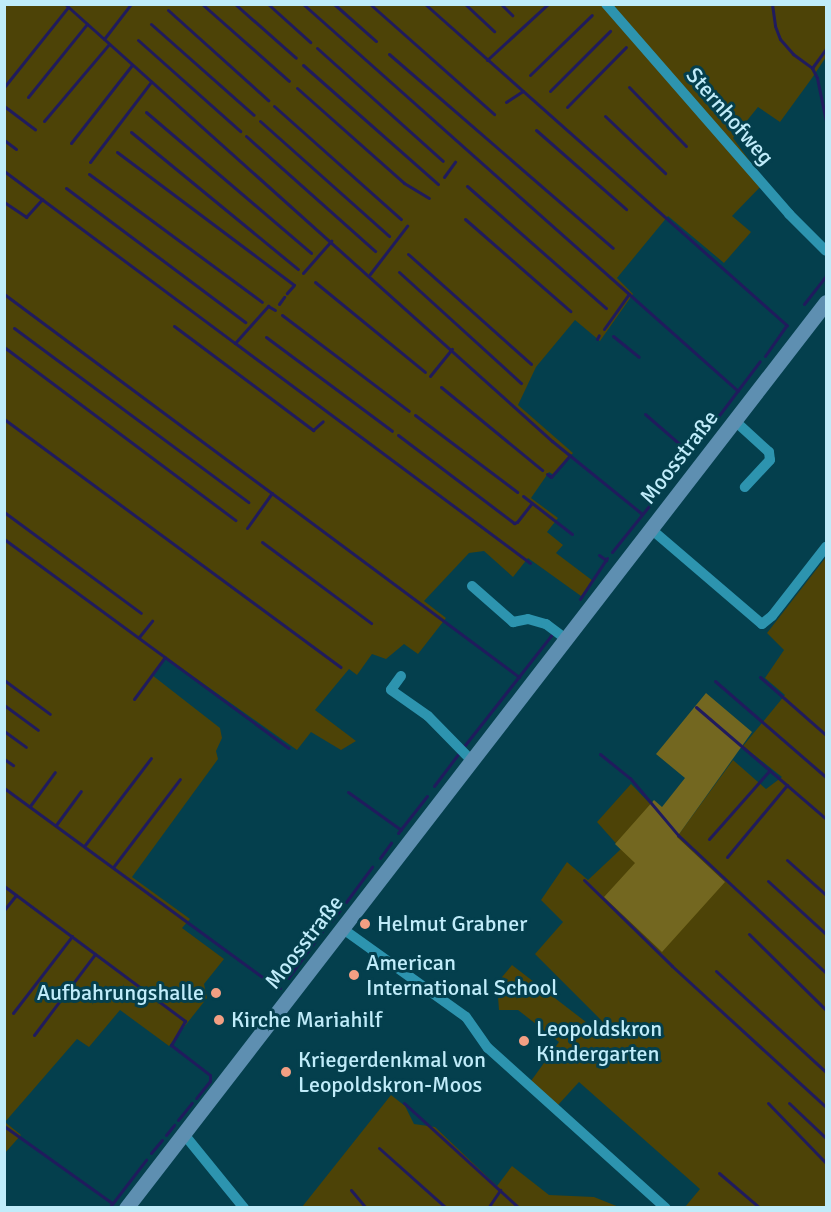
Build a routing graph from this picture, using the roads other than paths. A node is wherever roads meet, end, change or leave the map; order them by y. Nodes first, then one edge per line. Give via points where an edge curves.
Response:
1 (606, 4) edge
2 (826, 251) edge
3 (826, 302) edge
4 (735, 421) junction
5 (745, 487) dead end
6 (651, 529) junction
7 (826, 547) edge
8 (472, 586) dead end
9 (566, 639) junction
10 (401, 676) dead end
11 (472, 761) junction
12 (343, 929) junction
13 (183, 1133) junction
14 (126, 1208) edge
15 (244, 1208) edge
16 (666, 1208) edge

1 - 2 street, Sternhofweg via 789,214
3 - 4 street, Moosstraße
4 - 5 street via 769,452 770,460
4 - 6 street, Moosstraße
6 - 7 street via 762,624
6 - 9 street, Moosstraße
8 - 9 street via 513,622 528,619 546,624
9 - 11 street, Moosstraße
10 - 11 street via 392,690 428,716
11 - 12 street, Moosstraße
12 - 13 street, Moosstraße
12 - 16 street via 466,1017 488,1048
13 - 14 street, Moosstraße
13 - 15 street

